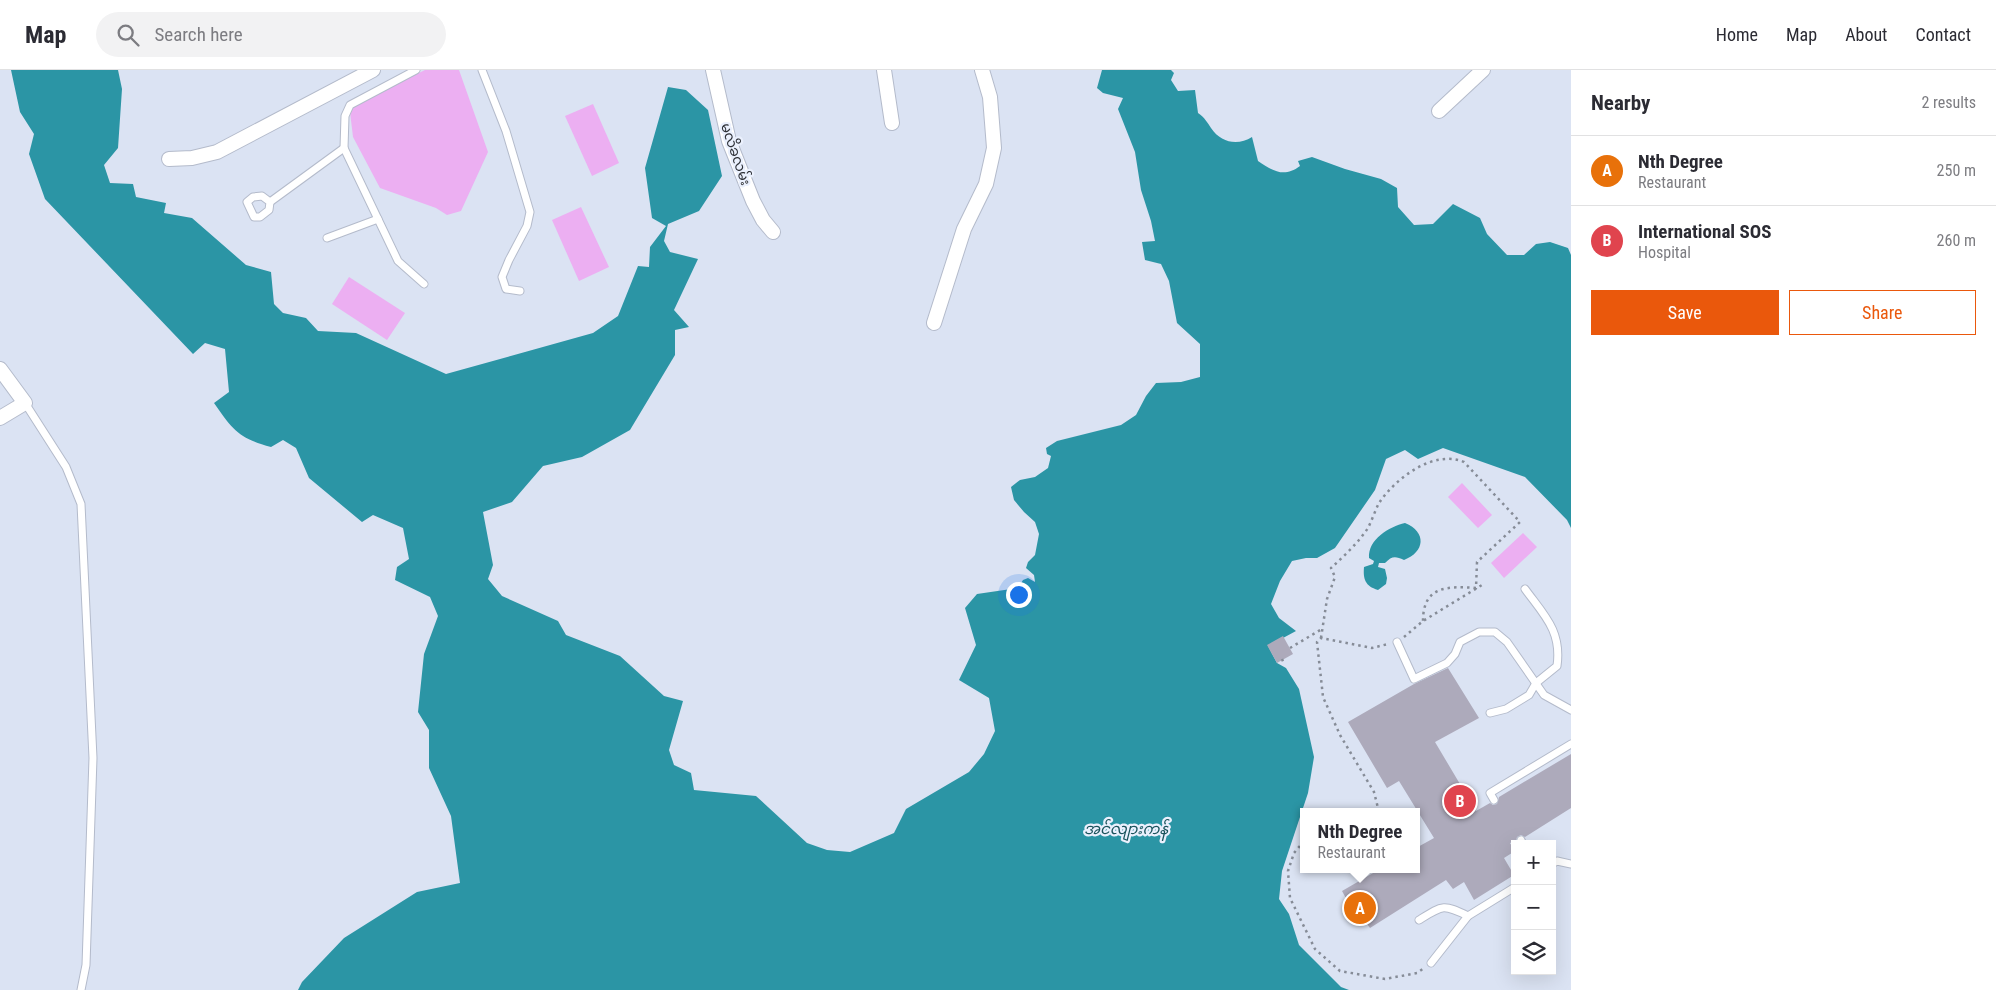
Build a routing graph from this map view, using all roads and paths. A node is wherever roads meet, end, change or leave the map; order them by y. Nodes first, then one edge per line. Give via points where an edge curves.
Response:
1 (373, 70) edge
2 (416, 70) edge
3 (482, 70) edge
4 (713, 70) edge
5 (884, 70) edge
6 (982, 70) edge
7 (1483, 70) edge
8 (1439, 111) dead end
9 (892, 123) dead end
10 (344, 148) junction
11 (169, 158) dead end
12 (270, 202) dead end
13 (378, 219) junction
14 (773, 232) dead end
15 (327, 238) dead end
16 (424, 284) dead end
17 (520, 291) dead end
18 (934, 323) dead end
19 (0, 369) edge
20 (24, 403) junction
21 (0, 418) edge
22 (1482, 585) dead end
23 (1476, 588) junction
24 (1525, 589) dead end
25 (1423, 621) junction
26 (1322, 629) junction
27 (1321, 638) junction
28 (1397, 642) junction
29 (1290, 648) dead end
30 (1282, 659) dead end
31 (1284, 664) dead end
32 (1536, 682) junction
33 (1571, 710) edge
34 (1490, 713) dead end
35 (1571, 744) edge
36 (1494, 800) dead end
37 (1378, 808) edge
38 (1300, 846) edge
39 (1556, 861) edge
40 (1571, 864) edge
41 (1511, 889) edge
42 (1468, 916) junction
43 (1419, 920) dead end
44 (1431, 963) joint
45 (81, 990) edge

1 - 11 street via 217,152 192,158
2 - 10 lane via 350,105 345,116
3 - 17 lane via 506,131 530,212 527,226 502,277 506,289
4 - 14 street, မလိခလမ်း via 729,141 754,201
5 - 9 street
6 - 18 street via 990,97 994,148 986,184 964,229
7 - 8 street
10 - 12 lane
10 - 13 lane
13 - 15 lane
13 - 16 lane via 398,261
19 - 20 street
20 - 21 street
20 - 45 lane via 66,466 81,504 93,758 86,965
22 - 23 path
23 - 25 path
23 - 25 path via 1454,586 1430,596 1423,607
23 - 26 path via 1477,562 1520,522 1464,462 1456,459 1426,464 1392,486 1368,528 1331,568 1336,577 1327,598
24 - 32 lane via 1554,629 1559,652 1557,666
25 - 28 path
26 - 27 path
26 - 29 path
27 - 28 path via 1372,648
27 - 37 path via 1317,642 1323,697 1340,735 1374,792
28 - 32 lane via 1414,679 1447,663 1460,642 1479,632 1495,632 1507,642
30 - 31 path
32 - 33 lane via 1544,695
32 - 34 lane via 1528,695 1506,709
35 - 36 lane via 1490,793
38 - 44 path via 1288,871 1290,898 1315,948 1340,971 1385,979 1417,973
39 - 40 lane
41 - 42 lane
42 - 43 lane via 1449,907 1437,909
42 - 44 lane

